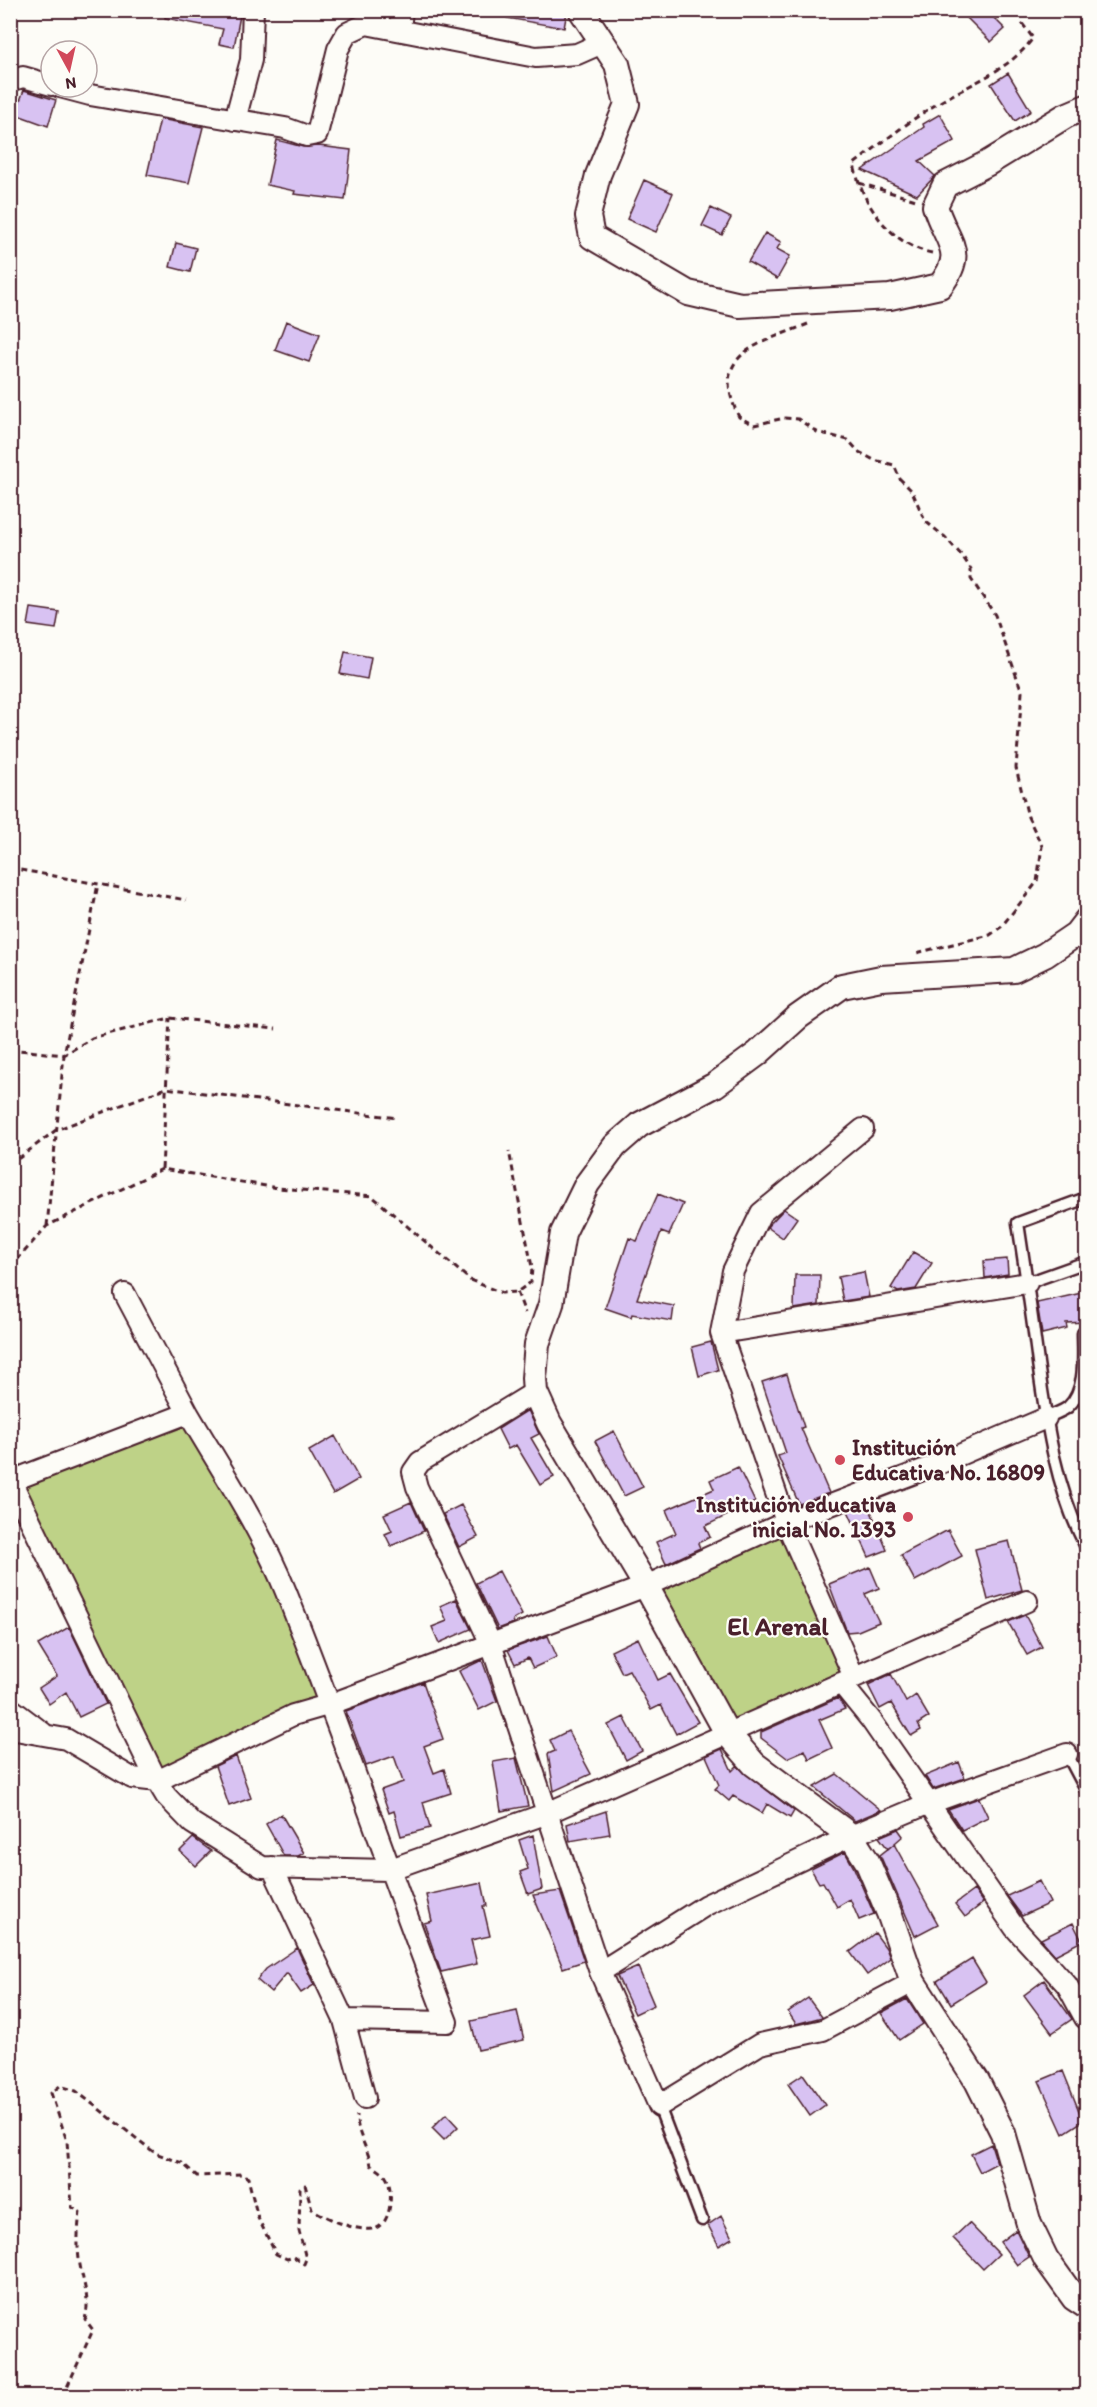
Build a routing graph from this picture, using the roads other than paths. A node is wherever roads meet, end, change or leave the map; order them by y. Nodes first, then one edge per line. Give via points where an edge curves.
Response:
1 (253, 10) edge
2 (581, 10) edge
3 (401, 20) edge
4 (602, 43) junction
5 (10, 81) edge
6 (39, 82) edge
7 (99, 97) edge
8 (1086, 107) edge
9 (235, 120) junction
10 (1086, 921) edge
11 (863, 1129) dead end
12 (1086, 1198) edge
13 (1086, 1262) edge
14 (1027, 1283) junction
15 (125, 1294) dead end
16 (721, 1333) junction
17 (1083, 1333) dead end
18 (535, 1392) junction
19 (188, 1413) junction
20 (1046, 1418) junction
21 (786, 1522) junction
22 (1086, 1546) edge
23 (646, 1586) junction
24 (1028, 1601) dead end
25 (491, 1644) junction
26 (847, 1680) junction
27 (331, 1704) junction
28 (10, 1708) edge
29 (10, 1729) edge
30 (728, 1733) junction
31 (47, 1736) junction
32 (1067, 1754) joint
33 (157, 1781) junction
34 (1086, 1790) edge
35 (927, 1804) junction
36 (545, 1814) junction
37 (851, 1836) junction
38 (272, 1867) junction
39 (388, 1870) junction
40 (600, 1972) junction
41 (913, 1982) junction
42 (1086, 2019) edge
43 (344, 2020) junction
44 (365, 2098) road end
45 (659, 2106) junction
46 (702, 2220) dead end
47 (1086, 2306) edge

1 - 9 street via 251,60
2 - 4 street
3 - 4 street via 536,57 577,54
3 - 9 street via 366,24 347,33 338,50 317,134 307,136 285,128
4 - 8 street via 617,64 627,104 598,175 588,216 592,237 688,293 740,305 890,297 940,286 953,270 955,253 935,206 945,185
5 - 6 street via 23,77
7 - 9 street
10 - 18 street via 1076,934 1014,970 881,978 842,986 715,1085 639,1125 615,1146 587,1184 563,1233 550,1304 537,1344
11 - 16 street via 761,1214 734,1271
12 - 14 lane via 1018,1222
13 - 14 lane
14 - 16 street
14 - 20 lane
15 - 19 street
16 - 21 street
17 - 20 lane via 1084,1363 1079,1388 1068,1407
18 - 23 street via 549,1423
18 - 25 street via 420,1462 413,1472
19 - 27 street via 286,1591
19 - 33 street via 11,1481
20 - 21 street
20 - 22 lane via 1059,1483
21 - 23 street
21 - 26 street
23 - 25 street
23 - 30 street
24 - 26 street
25 - 27 street
25 - 36 street
26 - 30 street
26 - 35 street
27 - 33 street via 293,1715
27 - 39 street
28 - 31 street
29 - 31 street
30 - 36 street
30 - 37 street via 753,1764
31 - 33 street via 66,1740 132,1778
32 - 34 lane
32 - 35 street
33 - 38 street via 192,1823 262,1867
35 - 37 street
35 - 42 street via 1016,1928 1067,1985
36 - 39 street
36 - 40 street
37 - 40 street via 706,1905
37 - 41 street via 890,1912
38 - 39 street
38 - 43 street
39 - 43 street via 447,2022
40 - 45 street
41 - 45 street via 823,2030 760,2044
41 - 47 street via 977,2081 1003,2133 1029,2224 1046,2259 1074,2298
43 - 44 street
45 - 46 lane

